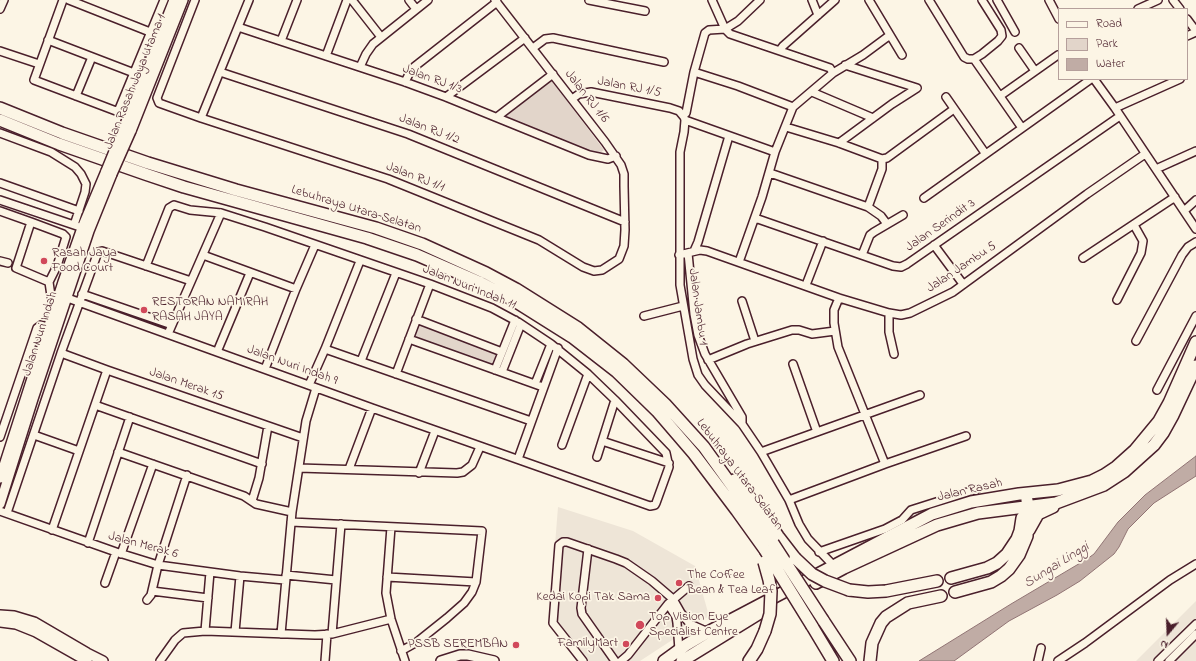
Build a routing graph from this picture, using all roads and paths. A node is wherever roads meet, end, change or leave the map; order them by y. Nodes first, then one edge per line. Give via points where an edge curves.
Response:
1 (4, 0) edge
2 (63, 0) edge
3 (69, 0) edge
4 (164, 0) edge
5 (174, 0) edge
6 (183, 0) edge
7 (196, 0) edge
8 (249, 0) edge
9 (297, 0) edge
10 (347, 0) edge
11 (352, 0) edge
12 (409, 0) edge
13 (428, 0) edge
14 (589, 0) edge
15 (712, 0) edge
16 (760, 0) edge
17 (812, 0) edge
18 (835, 0) edge
19 (869, 0) edge
20 (929, 0) edge
21 (982, 0) edge
22 (997, 0) edge
23 (1049, 0) edge
24 (1158, 0) edge
25 (1173, 0) edge
26 (496, 1) edge
27 (1140, 8) edge
28 (1179, 8) edge
29 (0, 9) edge
30 (416, 9) junction
31 (645, 11) dead end
32 (818, 15) junction
33 (1058, 17) edge
34 (1188, 20) edge
35 (238, 27) junction
36 (726, 29) junction
37 (151, 32) junction
38 (1015, 32) dead end
39 (1196, 32) edge
40 (890, 35) junction
41 (160, 36) junction
42 (381, 37) junction
43 (524, 38) junction
44 (48, 40) junction
45 (281, 41) junction
46 (533, 48) junction
47 (1019, 48) dead end
48 (780, 50) junction
49 (0, 51) edge
50 (902, 55) dead end
51 (1058, 55) dead end
52 (326, 56) junction
53 (92, 57) junction
54 (974, 59) junction
55 (664, 62) dead end
56 (39, 64) junction
57 (845, 65) junction
58 (360, 67) junction
59 (1035, 71) junction
60 (220, 72) junction
61 (694, 72) junction
62 (134, 73) junction
63 (833, 73) junction
64 (553, 74) junction
65 (1090, 80) edge
66 (1095, 80) edge
67 (1178, 80) edge
68 (405, 82) junction
69 (812, 92) junction
70 (76, 96) junction
71 (1000, 96) junction
72 (446, 97) junction
73 (946, 97) dead end
74 (572, 99) junction
75 (794, 107) junction
76 (0, 108) edge
77 (1115, 108) junction
78 (954, 109) junction
79 (1120, 116) junction
80 (683, 117) junction
81 (201, 118) junction
82 (497, 118) junction
83 (873, 118) junction
84 (0, 120) edge
85 (786, 126) junction
86 (1022, 128) junction
87 (127, 129) junction
88 (0, 134) edge
89 (729, 136) junction
90 (839, 143) junction
91 (1196, 151) edge
92 (775, 152) junction
93 (985, 154) junction
94 (1145, 154) junction
95 (616, 156) junction
96 (884, 159) junction
97 (1156, 169) junction
98 (109, 172) junction
99 (770, 173) junction
100 (0, 183) edge
101 (1175, 197) junction
102 (924, 198) dead end
103 (0, 200) edge
104 (1196, 200) edge
105 (12, 204) junction
106 (868, 206) junction
107 (0, 211) edge
108 (80, 211) junction
109 (1184, 211) junction
110 (221, 213) junction
111 (8, 214) junction
112 (903, 215) dead end
113 (755, 218) junction
114 (31, 222) junction
115 (625, 222) junction
116 (888, 224) junction
117 (1134, 225) junction
118 (78, 226) junction
119 (1196, 229) edge
120 (823, 241) junction
121 (1196, 242) edge
122 (315, 245) junction
123 (934, 245) junction
124 (74, 250) junction
125 (691, 252) junction
126 (203, 255) junction
127 (679, 255) junction
128 (862, 255) junction
129 (1084, 258) dead end
130 (0, 261) edge
131 (360, 261) junction
132 (739, 262) junction
133 (8, 263) dead end
134 (57, 266) junction
135 (146, 266) junction
136 (250, 273) junction
137 (396, 273) junction
138 (49, 282) junction
139 (191, 282) junction
140 (430, 284) junction
141 (963, 284) junction
142 (806, 285) junction
143 (296, 289) junction
144 (82, 294) junction
145 (60, 298) junction
146 (839, 298) junction
147 (1117, 300) dead end
148 (742, 301) dead end
149 (79, 302) junction
150 (683, 306) junction
151 (889, 313) junction
152 (644, 316) dead end
153 (1196, 316) edge
154 (416, 319) junction
155 (518, 322) junction
156 (172, 325) junction
157 (48, 327) junction
158 (835, 331) junction
159 (168, 334) junction
160 (409, 340) junction
161 (756, 341) junction
162 (1136, 341) dead end
163 (1196, 342) edge
164 (551, 344) junction
165 (558, 348) junction
166 (325, 349) junction
167 (61, 352) junction
168 (217, 352) junction
169 (502, 352) junction
170 (894, 354) dead end
171 (708, 360) junction
172 (361, 361) junction
173 (792, 364) dead end
174 (1196, 366) edge
175 (265, 369) junction
176 (107, 370) junction
177 (498, 371) junction
178 (396, 374) junction
179 (588, 374) junction
180 (535, 384) junction
181 (312, 386) junction
182 (543, 387) junction
183 (1157, 390) dead end
184 (920, 395) dead end
185 (616, 400) junction
186 (95, 405) junction
187 (372, 408) junction
188 (865, 415) junction
189 (130, 417) junction
190 (531, 422) junction
191 (742, 424) junction
192 (268, 426) junction
193 (435, 431) junction
194 (817, 432) junction
195 (34, 434) junction
196 (966, 436) dead end
197 (0, 437) edge
198 (303, 438) junction
199 (602, 441) junction
200 (562, 445) dead end
201 (480, 447) junction
202 (704, 447) junction
203 (79, 451) junction
204 (118, 452) junction
205 (761, 452) junction
206 (597, 457) dead end
207 (518, 459) junction
208 (669, 463) junction
209 (2, 464) edge
210 (153, 464) junction
211 (262, 464) junction
212 (885, 464) junction
213 (299, 468) junction
214 (349, 469) junction
215 (419, 473) junction
216 (187, 475) junction
217 (0, 478) edge
218 (977, 489) dead end
219 (1092, 490) junction
220 (1023, 494) junction
221 (789, 500) junction
222 (252, 501) junction
223 (0, 504) edge
224 (1024, 508) junction
225 (1001, 510) junction
226 (738, 511) junction
227 (3, 512) edge
228 (292, 512) junction
229 (291, 522) junction
230 (341, 524) junction
231 (391, 527) junction
232 (52, 530) junction
233 (1022, 537) junction
234 (88, 543) junction
235 (769, 547) junction
236 (588, 549) junction
237 (819, 552) junction
238 (118, 553) junction
239 (1196, 564) edge
240 (158, 565) junction
241 (833, 565) junction
242 (210, 572) junction
243 (240, 576) junction
244 (387, 577) junction
245 (285, 578) junction
246 (951, 578) dead end
247 (336, 580) junction
248 (937, 581) dead end
249 (476, 582) junction
250 (105, 583) dead end
251 (689, 586) dead end
252 (152, 591) junction
253 (954, 592) dead end
254 (941, 596) dead end
255 (208, 598) junction
256 (147, 600) dead end
257 (670, 602) junction
258 (0, 615) edge
259 (390, 619) junction
260 (0, 622) edge
261 (1196, 624) edge
262 (205, 631) junction
263 (235, 632) junction
264 (708, 632) junction
265 (281, 634) junction
266 (329, 634) junction
267 (1196, 634) edge
268 (1041, 648) dead end
269 (679, 650) junction
270 (401, 651) junction
271 (87, 661) edge
272 (103, 661) edge
273 (160, 661) edge
274 (325, 661) edge
275 (405, 661) edge
276 (441, 661) edge
277 (494, 661) edge
278 (583, 661) edge
279 (615, 661) edge
280 (621, 661) edge
281 (664, 661) edge
282 (682, 661) edge
283 (749, 661) edge
284 (833, 661) edge
285 (850, 661) edge
286 (870, 661) edge
287 (1038, 661) edge
288 (1058, 661) edge
289 (1158, 661) edge
290 (1169, 661) edge

1 - 29 street
2 - 44 street
3 - 37 street
4 - 37 street
5 - 41 main road, Jalan Rasah Jaya Utama 1
6 - 87 main road, Jalan Rasah Jaya Utama 1
7 - 81 street, Jalan RJ 1/1 via 158,101
8 - 35 street
9 - 45 street
10 - 52 street
11 - 42 street
12 - 30 street
13 - 30 street
14 - 31 street
15 - 36 street
16 - 36 street
17 - 32 street
18 - 32 street
19 - 40 street
20 - 54 street via 964,57
21 - 54 street via 1001,30 1002,36
22 - 38 street
23 - 33 street
24 - 27 street
25 - 28 street
26 - 43 street, Jalan RJ 1/6
26 - 68 street via 414,67
30 - 42 street
32 - 48 street
34 - 39 street
35 - 45 street, Jalan RJ 1/3
35 - 60 street
36 - 48 street via 730,34
36 - 61 street, Jalan Jambu 1 via 709,30 705,33
37 - 41 street
37 - 62 street
40 - 50 street
40 - 57 street
41 - 87 main road, Jalan Rasah Jaya Utama 1
42 - 58 street via 372,44
43 - 46 street, Jalan RJ 1/6
43 - 72 street
44 - 53 street
44 - 56 street
45 - 52 street, Jalan RJ 1/3
46 - 55 street via 553,38
46 - 64 street, Jalan RJ 1/6
47 - 59 street
48 - 63 street via 830,68
49 - 56 street
51 - 59 street
52 - 58 street, Jalan RJ 1/3
53 - 62 street
53 - 70 street
54 - 71 street
56 - 70 street via 34,80
57 - 63 street
57 - 83 street via 917,88
58 - 68 street, Jalan RJ 1/3
59 - 71 street
60 - 81 street
60 - 115 street, Jalan RJ 1/2 via 408,134
61 - 75 street
61 - 80 street, Jalan Jambu 1
62 - 70 street via 117,111
63 - 69 street
64 - 74 street, Jalan RJ 1/6
64 - 82 street
65 - 86 street
66 - 77 street
67 - 77 street
68 - 72 street, Jalan RJ 1/3
69 - 75 street
69 - 83 street
71 - 86 street
72 - 82 street, Jalan RJ 1/3
73 - 78 street
74 - 80 street, Jalan RJ 1/5 via 578,94 591,92 670,108 679,111
74 - 95 street, Jalan RJ 1/6
75 - 85 street
76 - 202 highway, Lebuhraya Utara–Selatan via 148,163 376,228 422,244 486,273 578,328 618,360 665,404
77 - 79 street
78 - 93 street
78 - 96 street
79 - 94 street
79 - 123 street, Jalan Serindit 3
80 - 89 street, Jalan RJ 1/5
80 - 127 street, Jalan Jambu 1
81 - 115 street, Jalan RJ 1/1 via 388,179 538,240 594,271 602,270 619,259 624,246
82 - 95 street, Jalan RJ 1/3 via 589,155 608,159
83 - 90 street
84 - 226 highway, Lebuhraya Utara–Selatan via 145,174 367,238 417,255 510,298 572,337 617,372 657,411
85 - 90 street
85 - 92 street
86 - 93 street
87 - 98 main road, Jalan Rasah Jaya Utama 1, bridge
88 - 108 street via 51,152 75,167 86,184
89 - 92 street, Jalan RJ 1/5
89 - 125 street via 698,242
90 - 96 street
91 - 97 street
92 - 99 street
93 - 102 street
94 - 97 street
94 - 141 street, Jalan Jambu 5
95 - 115 street, Jalan RJ 1/6 via 624,174
96 - 106 street
97 - 101 street
98 - 118 main road, Jalan Nuri Indah
98 - 145 main road, Jalan Nuri Indah via 89,231
99 - 106 street
99 - 113 street
100 - 108 street
101 - 109 street
101 - 117 street
103 - 105 street
104 - 109 street
105 - 111 street
105 - 118 street
106 - 116 street
107 - 111 street
108 - 118 street
109 - 119 street
110 - 122 street, Jalan Nuri Indah 11
110 - 126 street
110 - 135 street, Jalan Nuri Indah 11 via 190,210 174,205 169,208
111 - 114 street
112 - 116 street
113 - 120 street, Jalan Serindit 3
113 - 132 street
114 - 134 street via 65,235
114 - 138 street via 16,268
116 - 128 street via 870,235
117 - 129 street
117 - 147 street via 1143,240 1141,253
118 - 124 main road, Jalan Nuri Indah
120 - 128 street, Jalan Serindit 3
120 - 142 street
121 - 162 street via 1182,255
122 - 131 street, Jalan Nuri Indah 11
122 - 143 street
123 - 128 street, Jalan Serindit 3 via 901,267
123 - 141 street
124 - 134 street
124 - 145 main road, Jalan Nuri Indah
125 - 127 street, Jalan Jambu 5
125 - 132 street, Jalan Jambu 5 via 707,251
125 - 171 street via 694,314 698,335
126 - 136 street
126 - 139 street
127 - 150 street, Jalan Jambu 1
130 - 133 street
131 - 137 street, Jalan Nuri Indah 11
131 - 166 street
132 - 142 street, Jalan Jambu 5
134 - 138 street
135 - 139 street
135 - 144 street via 99,251
136 - 143 street
136 - 168 street
137 - 140 street, Jalan Nuri Indah 11
137 - 172 street
138 - 145 street via 53,299
139 - 156 street
140 - 154 street
140 - 155 street, Jalan Nuri Indah 11 via 492,308
141 - 151 street, Jalan Jambu 5 via 918,310 901,315
142 - 146 street, Jalan Jambu 5
143 - 175 street
144 - 149 street
144 - 156 street
145 - 149 street, Jalan Nuri Indah 9
145 - 157 main road, Jalan Nuri Indah
145 - 223 main road, Jalan Nuri Indah
146 - 151 street, Jalan Jambu 5
146 - 158 street via 834,310
148 - 161 street
149 - 159 street, Jalan Nuri Indah 9
149 - 167 street
150 - 152 street
150 - 191 street, Jalan Jambu 1 via 698,375
151 - 170 street via 889,332
153 - 183 street
154 - 160 street
154 - 169 street
155 - 164 street, Jalan Nuri Indah 11
155 - 169 street
155 - 177 street
156 - 159 street
157 - 197 street via 41,325 37,328
157 - 209 main road, Jalan Nuri Indah
158 - 161 street via 812,334 792,330
158 - 188 street via 838,347
159 - 168 street, Jalan Nuri Indah 9
160 - 177 street
160 - 178 street
161 - 171 street
163 - 220 highway, Jalan Rasah via 1159,421 1130,455 1092,481 1058,490
164 - 165 street, Jalan Nuri Indah 11
164 - 180 street
165 - 179 street, Jalan Nuri Indah 11
165 - 182 street
166 - 172 street
166 - 181 street
167 - 176 street, Jalan Merak 15
167 - 195 street
168 - 175 street, Jalan Nuri Indah 9
169 - 177 street
171 - 191 street via 742,417
172 - 178 street
173 - 194 street
174 - 219 highway, Jalan Rasah via 1173,415 1154,445 1113,479
175 - 181 street, Jalan Nuri Indah 9
176 - 186 street
176 - 192 street, Jalan Merak 15
177 - 180 street
178 - 190 street
179 - 185 street, Jalan Nuri Indah 11
179 - 200 street
180 - 182 street
181 - 187 street, Jalan Nuri Indah 9
181 - 198 street
182 - 190 street
184 - 188 street
185 - 199 street
185 - 208 street, Jalan Nuri Indah 11 via 666,453
186 - 189 street
186 - 203 street
187 - 193 street, Jalan Nuri Indah 9
187 - 214 street
188 - 194 street
188 - 212 street
189 - 204 street
189 - 211 street
190 - 207 street
191 - 205 street, Jalan Jambu 1
192 - 198 street, Jalan Merak 15
192 - 211 street
193 - 201 street, Jalan Nuri Indah 9
193 - 215 street
194 - 205 street
195 - 203 street
195 - 227 street
196 - 212 street
198 - 213 street
199 - 206 street
199 - 208 street
201 - 207 street, Jalan Nuri Indah 9
201 - 215 street via 468,469 457,473
202 - 235 highway, Lebuhraya Utara–Selatan
202 - 248 highway, bridge via 755,502 795,558 812,574 849,590 868,592
203 - 232 street
204 - 210 street
204 - 234 street
205 - 221 street, Jalan Jambu 1
207 - 208 street, Jalan Nuri Indah 9 via 650,506 655,505
209 - 217 main road, Jalan Nuri Indah
210 - 216 street
210 - 238 street
211 - 222 street
212 - 221 street
213 - 214 street
213 - 228 street
214 - 215 street
216 - 222 street
216 - 240 street
218 - 237 street via 911,510 902,520 885,529
219 - 224 highway, Jalan Rasah via 1056,503
219 - 233 highway via 1041,512
220 - 224 highway
220 - 241 highway, Jalan Rasah via 971,502 932,514
221 - 237 street, Jalan Jambu 1 via 799,524
222 - 228 street
224 - 225 highway, Jalan Rasah
224 - 233 highway via 1028,516
225 - 233 highway via 1014,520
225 - 282 highway, Jalan Rasah via 978,513 937,525 844,568 757,614
226 - 235 highway, Lebuhraya Utara–Selatan
226 - 283 highway, bridge via 764,562 770,591 770,614 765,631 758,649
227 - 232 street, Jalan Merak 6
228 - 229 street
229 - 230 street
229 - 245 street
230 - 231 street
230 - 247 street
231 - 244 street
231 - 249 street via 482,530
232 - 234 street, Jalan Merak 6
233 - 246 highway via 997,563
233 - 253 highway via 1019,555 1001,576 982,585
234 - 238 street, Jalan Merak 6
235 - 284 highway, Lebuhraya Utara–Selatan, bridge
235 - 285 highway, Lebuhraya Utara–Selatan, bridge
236 - 257 street via 626,563 652,581
236 - 278 street via 567,542 559,545 552,618 555,626
236 - 279 street via 582,614
237 - 241 street, Jalan Jambu 1
238 - 240 street, Jalan Merak 6
238 - 250 street
239 - 288 street
240 - 242 street, Jalan Merak 6
240 - 252 street
241 - 264 highway, Jalan Rasah
242 - 243 street, Jalan Merak 6
242 - 255 street
243 - 245 street, Jalan Merak 6
243 - 263 street
244 - 249 street
244 - 259 street via 386,593
245 - 247 street, Jalan Merak 6
245 - 265 street
247 - 266 street
249 - 270 street via 464,603 417,642
251 - 257 street
252 - 255 street
252 - 256 street
254 - 286 highway via 908,603 886,617 872,643
255 - 262 street
257 - 264 street via 690,624
257 - 269 street via 676,617
257 - 280 street
258 - 272 main road via 34,622
259 - 266 street
259 - 270 street
260 - 271 main road via 16,624 36,632
261 - 289 street
262 - 263 street
262 - 273 street via 183,633
263 - 265 street
264 - 269 highway, Jalan Rasah
265 - 266 street
266 - 274 street
267 - 290 street
268 - 287 street
269 - 281 highway, Jalan Rasah
270 - 275 street
276 - 277 main road via 468,655

